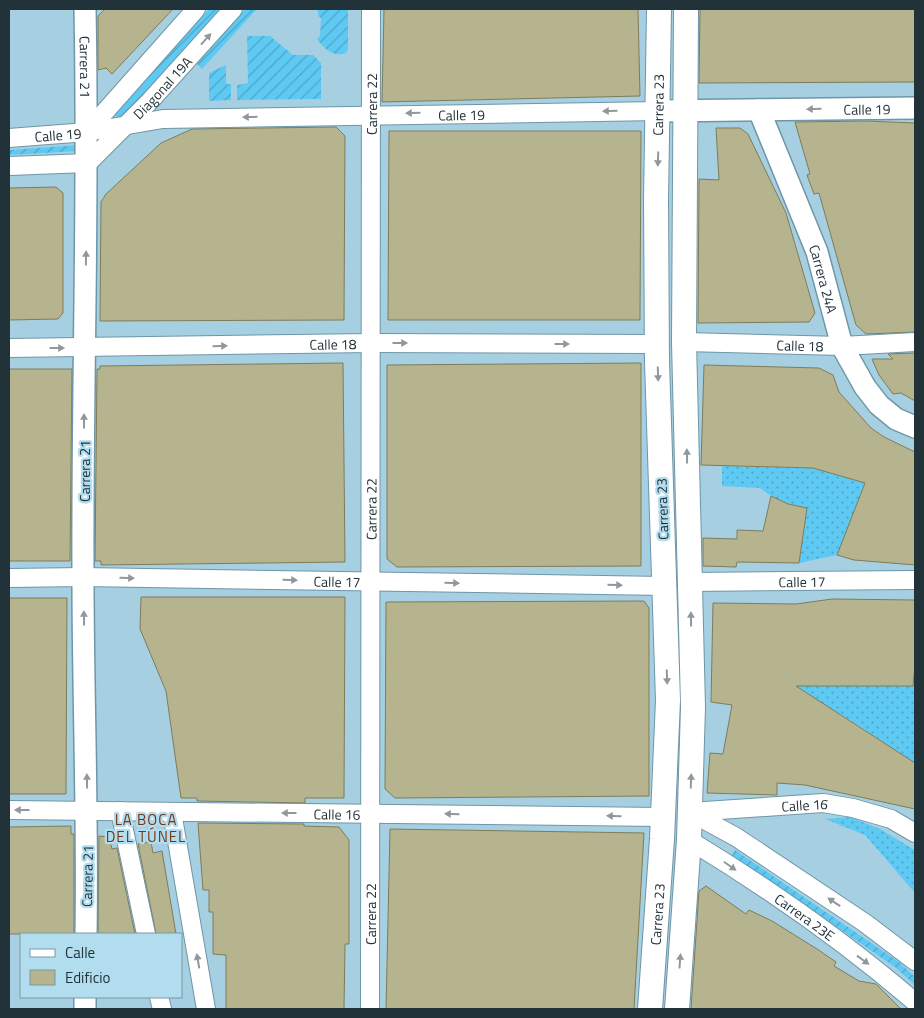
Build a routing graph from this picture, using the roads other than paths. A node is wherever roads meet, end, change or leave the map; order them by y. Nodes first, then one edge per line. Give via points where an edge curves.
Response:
1 (84, 9) edge
2 (196, 9) edge
3 (233, 9) edge
4 (371, 9) edge
5 (659, 9) edge
6 (686, 9) edge
7 (915, 108) edge
8 (659, 110) junction
9 (685, 110) junction
10 (759, 110) junction
11 (371, 114) junction
12 (127, 125) junction
13 (88, 132) junction
14 (9, 138) edge
15 (88, 163) junction
16 (9, 166) edge
17 (684, 342) junction
18 (915, 342) edge
19 (371, 343) junction
20 (657, 344) junction
21 (842, 346) junction
22 (9, 348) edge
23 (85, 348) junction
24 (915, 426) edge
25 (83, 577) junction
26 (9, 578) edge
27 (915, 580) edge
28 (371, 582) junction
29 (690, 582) junction
30 (664, 586) junction
31 (9, 810) edge
32 (87, 810) junction
33 (120, 811) junction
34 (172, 812) junction
35 (690, 812) junction
36 (370, 813) junction
37 (663, 817) junction
38 (915, 833) edge
39 (689, 840) junction
40 (86, 933) edge
41 (146, 933) edge
42 (915, 962) edge
43 (915, 1002) edge
44 (206, 1009) edge
45 (370, 1009) edge
46 (650, 1009) edge
47 (677, 1009) edge

1 - 13 street, Carrera 21
2 - 13 street, Diagonal 19A
12 -> 3 street, Diagonal 19A
4 - 11 street, Carrera 22
5 - 8 main road, Carrera 23
6 - 9 main road, Carrera 23
7 -> 10 street, Calle 19
8 - 9 street, Calle 19
8 -> 11 street, Calle 19
8 -> 20 main road, Carrera 23
9 - 10 street, Calle 19
9 - 17 main road, Carrera 23
10 - 21 street, Carrera 24A via 817,252
11 -> 12 street, Calle 19 via 163,118
11 - 19 street, Carrera 22
12 - 13 street, Calle 19
12 - 15 street, Diagonal 19A
13 - 14 street, Calle 19
13 - 15 street, Carrera 21
15 - 16 street, Calle 19
23 -> 15 street, Carrera 21
17 - 21 street, Calle 18
29 -> 17 main road, Carrera 23
18 - 21 street, Calle 18
19 -> 20 street, Calle 18
23 -> 19 street, Calle 18
19 - 28 street, Carrera 22
20 -> 30 main road, Carrera 23
21 - 24 street, Carrera 24A via 865,387 879,404 896,419
22 -> 23 street, Calle 18
25 -> 23 street, Carrera 21
25 - 26 street, Calle 17
25 -> 28 street, Calle 17
32 -> 25 street, Carrera 21
27 - 29 street, Calle 17
28 -> 30 street, Calle 17
28 - 36 street, Carrera 22
35 -> 29 main road, Carrera 23 via 693,707
30 -> 37 main road, Carrera 23 via 668,700
32 -> 31 street, Calle 16
32 - 33 street, Calle 16
32 - 40 street, Carrera 21
33 - 34 street, Calle 16
33 - 41 street
36 -> 34 street, Calle 16
44 -> 34 street
35 - 38 street, Calle 16 via 823,803 890,819
35 - 39 main road, Carrera 23
42 -> 35 street, Carrera 23E via 865,923 736,836
37 -> 36 street, Calle 16
36 - 45 street, Carrera 22
37 - 46 main road, Carrera 23
39 -> 43 street, Carrera 23E via 811,922
47 -> 39 main road, Carrera 23

